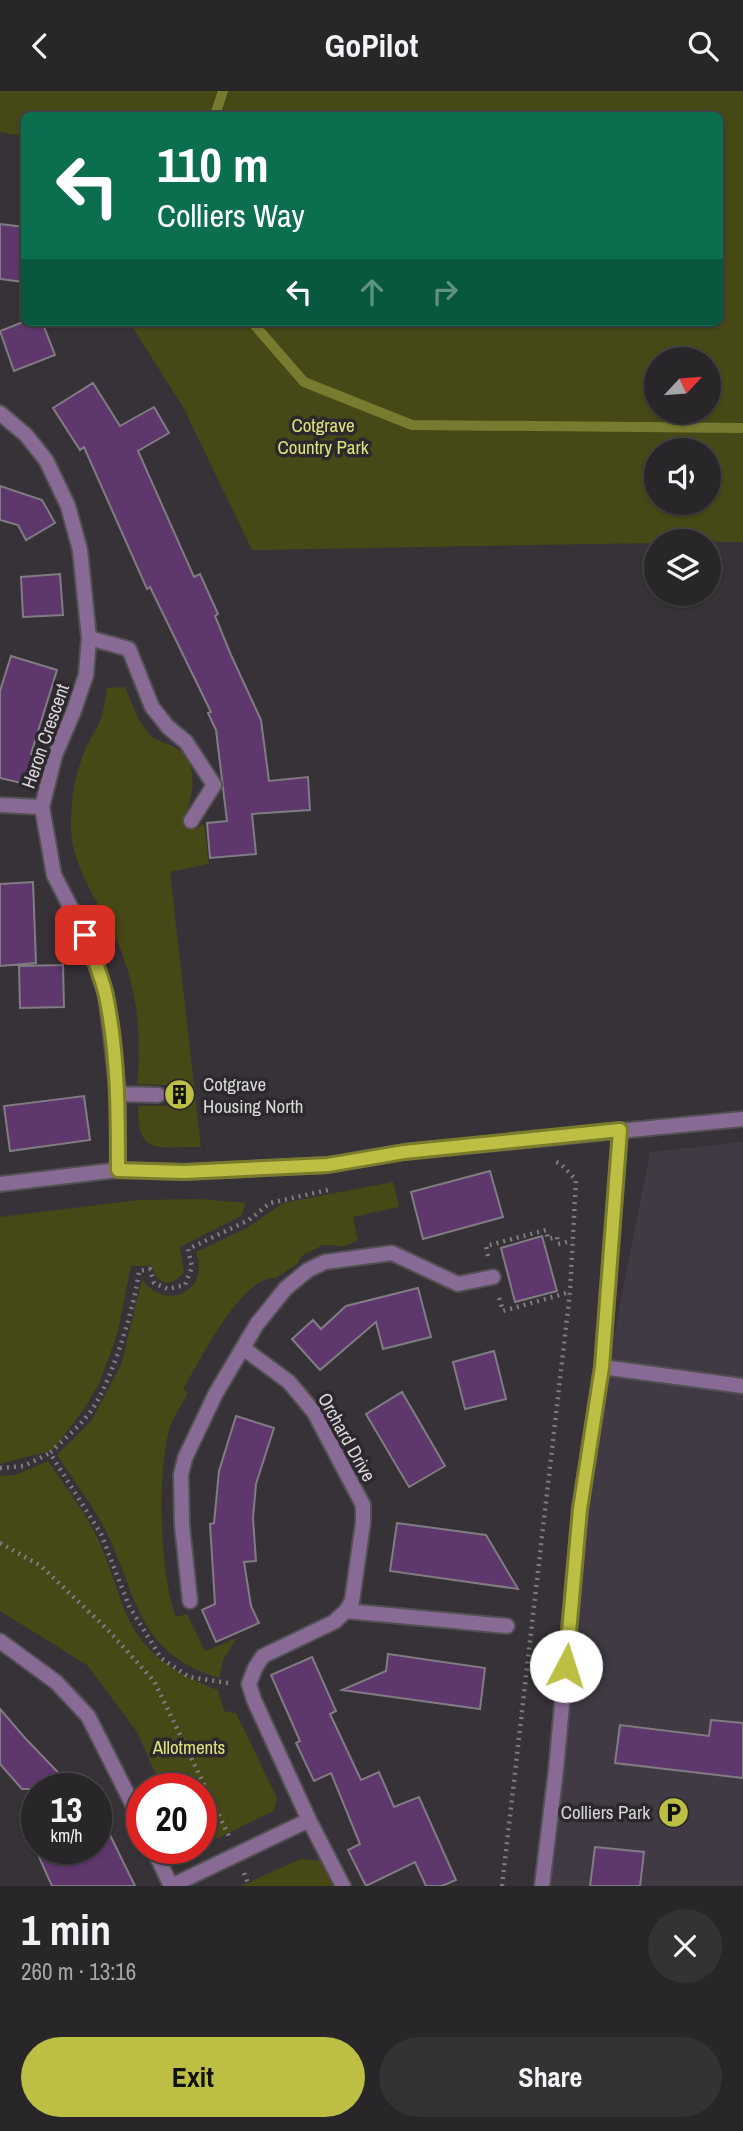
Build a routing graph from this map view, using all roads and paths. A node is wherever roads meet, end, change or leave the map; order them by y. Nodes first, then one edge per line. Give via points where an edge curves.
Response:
1 (1, 417) edge
2 (89, 638) junction
3 (0, 805) edge
4 (42, 807) junction
5 (191, 821) dead end
6 (118, 1094) junction
7 (158, 1095) dead end
8 (743, 1119) edge
9 (620, 1130) junction
10 (551, 1160) dead end
11 (118, 1170) junction
12 (0, 1185) edge
13 (335, 1188) dead end
14 (572, 1241) junction
15 (493, 1277) junction
16 (570, 1292) junction
17 (243, 1348) junction
18 (602, 1367) junction
19 (743, 1386) edge
20 (50, 1453) junction
21 (0, 1468) edge
22 (0, 1543) edge
23 (190, 1601) dead end
24 (346, 1611) junction
25 (507, 1626) dead end
26 (0, 1641) edge
27 (249, 1684) junction
28 (126, 1791) edge
29 (309, 1820) junction
30 (238, 1854) junction
31 (161, 1864) edge
32 (171, 1886) edge
33 (249, 1886) edge
34 (343, 1886) edge
35 (502, 1886) edge
36 (542, 1886) edge

1 - 2 street, Heron Crescent via 26,435 46,460 68,506 80,550
2 - 4 street, Heron Crescent via 86,675 55,755
2 - 5 street via 130,649 152,707 186,742 214,785
3 - 4 street
4 - 6 street, Heron Crescent via 54,875 85,935 106,994
6 - 7 street
6 - 11 street, Heron Crescent
8 - 9 street
9 - 11 street via 404,1152 328,1165 184,1172
9 - 18 street
10 - 14 path via 576,1180
11 - 12 street
13 - 20 path via 270,1203 249,1220 188,1249 192,1267 185,1285 168,1289 154,1283 150,1269 139,1271 117,1356 95,1406
14 - 15 path via 558,1244 557,1237 548,1239 546,1230 486,1247
14 - 16 path
15 - 16 path via 503,1311
15 - 17 street via 458,1284 392,1253 340,1259 308,1270 286,1289
16 - 35 path
17 - 23 street via 198,1427 181,1475
17 - 24 street, Orchard Drive via 303,1396 362,1505 361,1542 352,1601
18 - 19 street
18 - 36 street via 580,1509
20 - 21 path via 24,1467
20 - 27 path via 101,1534 129,1606 161,1658 189,1678
22 - 30 path via 41,1566 154,1681
24 - 25 street
24 - 27 street via 334,1622 263,1656
26 - 28 street via 56,1682 89,1716
27 - 29 street
29 - 30 street
29 - 34 street
30 - 32 street
30 - 33 path
31 - 32 street

